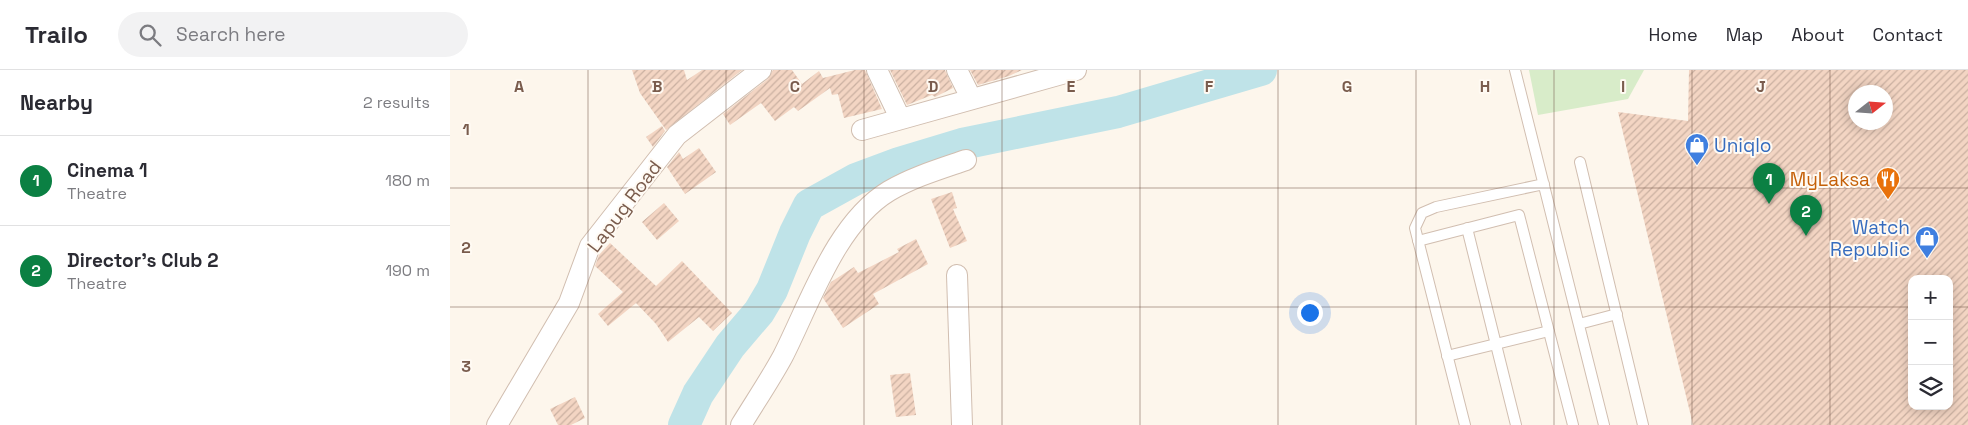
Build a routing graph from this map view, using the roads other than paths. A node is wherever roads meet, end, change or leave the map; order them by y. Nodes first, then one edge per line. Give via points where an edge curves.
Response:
1 (761, 70) edge
2 (877, 70) edge
3 (957, 70) edge
4 (1076, 70) edge
5 (1515, 70) edge
6 (1039, 74) edge
7 (971, 98) junction
8 (900, 118) junction
9 (862, 130) dead end
10 (966, 160) dead end
11 (1580, 162) dead end
12 (1544, 184) junction
13 (1467, 228) junction
14 (1418, 241) junction
15 (957, 275) dead end
16 (1617, 314) junction
17 (1579, 324) junction
18 (1549, 331) junction
19 (1496, 344) junction
20 (1447, 356) junction
21 (497, 425) edge
22 (741, 425) edge
23 (962, 425) edge
24 (1465, 425) edge
25 (1516, 425) edge
26 (1573, 425) edge
27 (1604, 425) edge
28 (1643, 425) edge

1 - 21 street, Lapug Road via 678,135 590,246 569,303
2 - 8 street
3 - 7 street
4 - 6 street
5 - 12 lane
6 - 7 street
7 - 8 street
8 - 9 street
10 - 22 street via 922,175 887,192 849,226 771,379
11 - 16 lane
12 - 14 lane via 1436,207 1422,213 1415,228
12 - 17 lane
13 - 14 lane
13 - 18 lane via 1519,215
13 - 19 lane
14 - 20 lane
15 - 23 street
16 - 17 lane
16 - 28 lane
17 - 27 lane
18 - 19 lane
18 - 26 lane
19 - 20 lane
19 - 25 lane
20 - 24 lane

